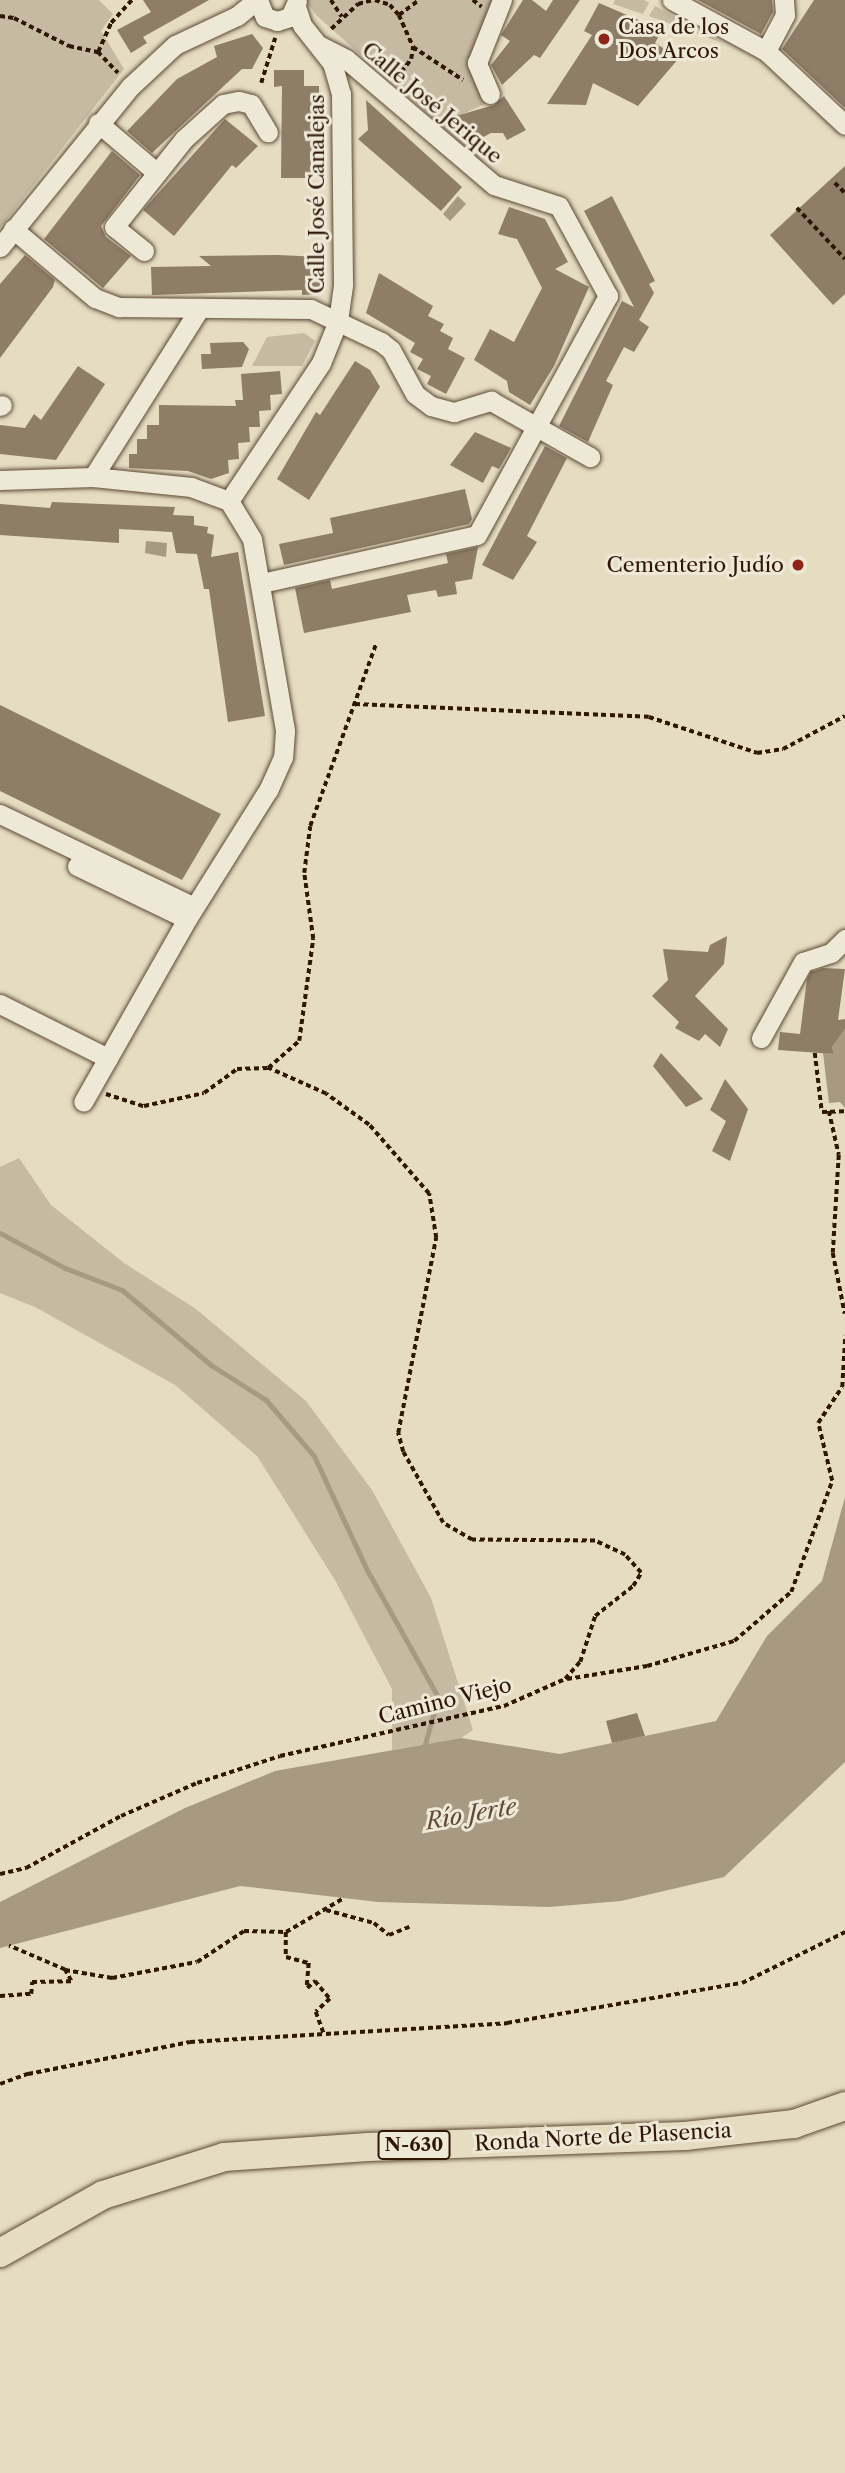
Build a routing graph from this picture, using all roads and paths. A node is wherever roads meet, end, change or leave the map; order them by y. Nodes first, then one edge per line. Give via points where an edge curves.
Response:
1 (132, 0) edge
2 (257, 0) edge
3 (331, 0) edge
4 (372, 0) edge
5 (419, 0) edge
6 (502, 0) edge
7 (672, 0) edge
8 (784, 0) edge
9 (296, 4) edge
10 (399, 15) junction
11 (0, 16) edge
12 (342, 17) junction
13 (281, 21) junction
14 (331, 29) dead end
15 (313, 39) junction
16 (412, 47) junction
17 (766, 51) junction
18 (98, 52) junction
19 (370, 80) junction
20 (261, 83) dead end
21 (392, 83) dead end
22 (471, 85) dead end
23 (131, 86) junction
24 (341, 94) junction
25 (490, 94) dead end
26 (98, 124) junction
27 (845, 125) edge
28 (268, 132) dead end
29 (156, 172) junction
30 (835, 183) dead end
31 (845, 193) edge
32 (797, 208) dead end
33 (13, 229) junction
34 (0, 247) edge
35 (144, 251) dead end
36 (845, 259) edge
37 (200, 308) junction
38 (338, 321) junction
39 (538, 425) junction
40 (590, 457) dead end
41 (93, 477) junction
42 (0, 480) edge
43 (229, 501) junction
44 (262, 583) junction
45 (376, 644) dead end
46 (355, 705) junction
47 (845, 716) edge
48 (0, 814) edge
49 (0, 829) edge
50 (190, 913) junction
51 (845, 940) edge
52 (0, 1004) edge
53 (761, 1038) dead end
54 (815, 1053) dead end
55 (108, 1058) junction
56 (268, 1068) junction
57 (86, 1096) joint
58 (830, 1111) junction
59 (845, 1111) edge
60 (845, 1314) edge
61 (845, 1336) edge
62 (565, 1679) junction
63 (0, 1874) edge
64 (344, 1898) dead end
65 (326, 1910) junction
66 (409, 1927) dead end
67 (286, 1932) junction
68 (845, 1932) edge
69 (9, 1946) dead end
70 (65, 1970) junction
71 (0, 1996) edge
72 (324, 2034) junction
73 (0, 2084) edge
74 (845, 2106) edge
75 (0, 2253) edge

1 - 18 path via 111,23
2 - 13 street via 265,17
2 - 23 street via 237,16 174,45
3 - 12 path
4 - 10 path via 390,5
4 - 12 path
5 - 10 path
6 - 25 street via 477,63
7 - 17 street
8 - 17 street via 785,16
9 - 13 street
9 - 15 street, Calle José Canalejas
10 - 16 path
11 - 18 path via 14,18 69,46
12 - 14 path
13 - 15 street
13 - 20 path
15 - 19 street, Calle José Jerique
15 - 24 street, Calle José Canalejas via 332,64
16 - 21 path via 411,59
16 - 22 path
17 - 27 street
18 - 23 path
19 - 24 street via 349,79
19 - 39 street, Calle José Jerique via 494,185 559,206 608,296
23 - 26 street
24 - 38 street, Calle José Canalejas via 343,284
26 - 29 street
26 - 33 street
28 - 29 street via 249,102 223,104
29 - 35 street via 114,227
30 - 31 path
32 - 36 path
33 - 34 street
33 - 37 street via 95,298 119,307
37 - 38 street via 311,309
37 - 41 street
38 - 39 street via 391,350 415,394 431,406 454,412 491,401
38 - 43 street, Calle José Canalejas via 321,363
39 - 40 street
39 - 44 street via 477,535
41 - 42 street
41 - 43 street via 191,487
43 - 44 street via 252,539
44 - 50 street via 285,732 283,757 268,790
45 - 46 path
46 - 47 path via 649,717 757,753 783,749
46 - 56 path via 310,826 304,873 313,939 299,1041
48 - 50 street
49 - 50 street
50 - 55 street
51 - 53 street via 831,953 803,962
52 - 55 street
54 - 58 path via 822,1112
55 - 57 street
56 - 57 path via 237,1069 204,1093 144,1105
56 - 62 path via 327,1094 369,1125 429,1194 436,1238 398,1433 403,1452 443,1523 472,1540 595,1541 625,1555 640,1573 633,1587 595,1616 580,1662
58 - 59 path
58 - 60 path via 839,1155 833,1253
61 - 62 path, Camino Viejo via 842,1387 818,1423 832,1481 791,1592 734,1641 647,1666
62 - 63 path, Camino Viejo via 504,1706 280,1755 197,1783 121,1816 26,1868
64 - 65 path
65 - 66 path via 374,1923 389,1935
65 - 67 path
67 - 70 path via 244,1931 197,1962 112,1978
67 - 72 path via 286,1957 309,1963 307,1988 315,1981 330,1999 316,2012
68 - 72 path via 742,1983 507,2023
69 - 70 path
70 - 71 path via 71,1981 32,1982 31,1994
72 - 73 path via 190,2042 28,2074
74 - 75 highway, Ronda Norte de Plasencia / N-630 via 794,2124 685,2136 225,2157 103,2195

